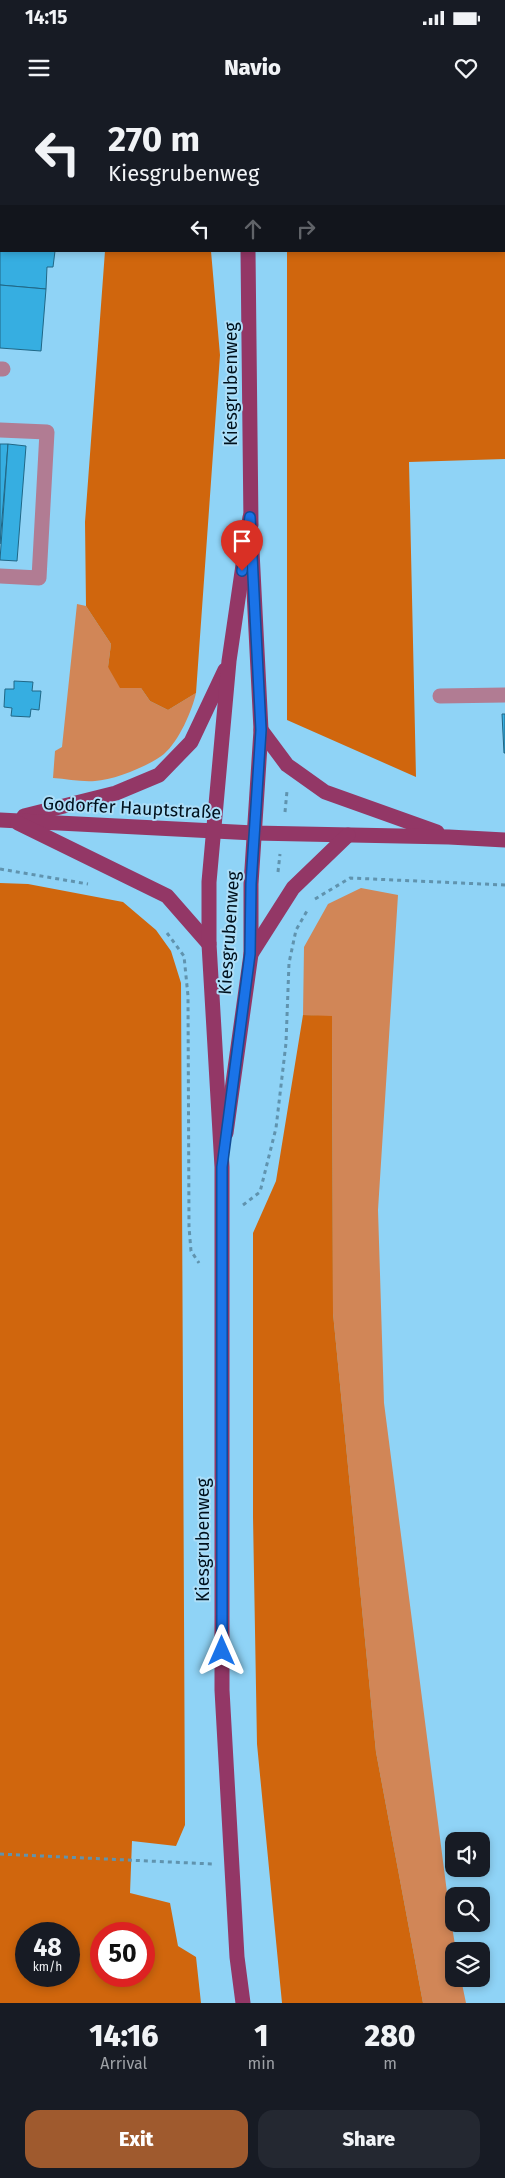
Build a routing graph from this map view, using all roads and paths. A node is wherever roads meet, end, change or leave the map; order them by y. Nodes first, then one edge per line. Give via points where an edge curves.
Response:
1 (248, 252) edge
2 (0, 430) edge
3 (250, 517) junction
4 (0, 576) edge
5 (229, 661) junction
6 (505, 694) edge
7 (440, 696) dead end
8 (261, 730) junction
9 (7, 820) edge
10 (214, 830) junction
11 (254, 833) junction
12 (348, 835) junction
13 (449, 836) junction
14 (505, 840) edge
15 (308, 908) dead end
16 (163, 927) dead end
17 (209, 944) junction
18 (250, 954) junction
19 (222, 1167) junction
20 (222, 1223) junction
21 (201, 1266) dead end
22 (0, 1854) edge
23 (232, 1865) junction
24 (244, 2003) edge

1 - 3 main road, Kiesgrubenweg
2 - 4 lane via 47,432 39,578
3 - 5 main road, Kiesgrubenweg
3 - 8 main road, Kiesgrubenweg
5 - 9 main road, Godorfer Hauptstraße via 190,742 159,775 116,793
5 - 10 main road, Kiesgrubenweg
6 - 7 lane
8 - 11 main road, Kiesgrubenweg
8 - 13 main road via 287,765 325,792
9 - 10 main road, Godorfer Hauptstraße
9 - 17 main road, Kiesgrubenweg via 167,896
10 - 11 main road, Godorfer Hauptstraße
10 - 17 main road, Kiesgrubenweg via 209,882
11 - 12 main road, Godorfer Hauptstraße
11 - 18 main road, Kiesgrubenweg
12 - 13 main road, Godorfer Hauptstraße
12 - 18 main road via 293,888
13 - 14 main road
15 - 20 path via 296,930 289,963 286,1043 276,1128 260,1192
16 - 21 path via 184,956 188,996 189,1227 191,1251
17 - 19 main road, Kiesgrubenweg
18 - 19 main road, Kiesgrubenweg
19 - 20 main road, Kiesgrubenweg
20 - 23 main road, Kiesgrubenweg via 222,1690
22 - 23 path
23 - 24 main road, Kiesgrubenweg via 237,1957

